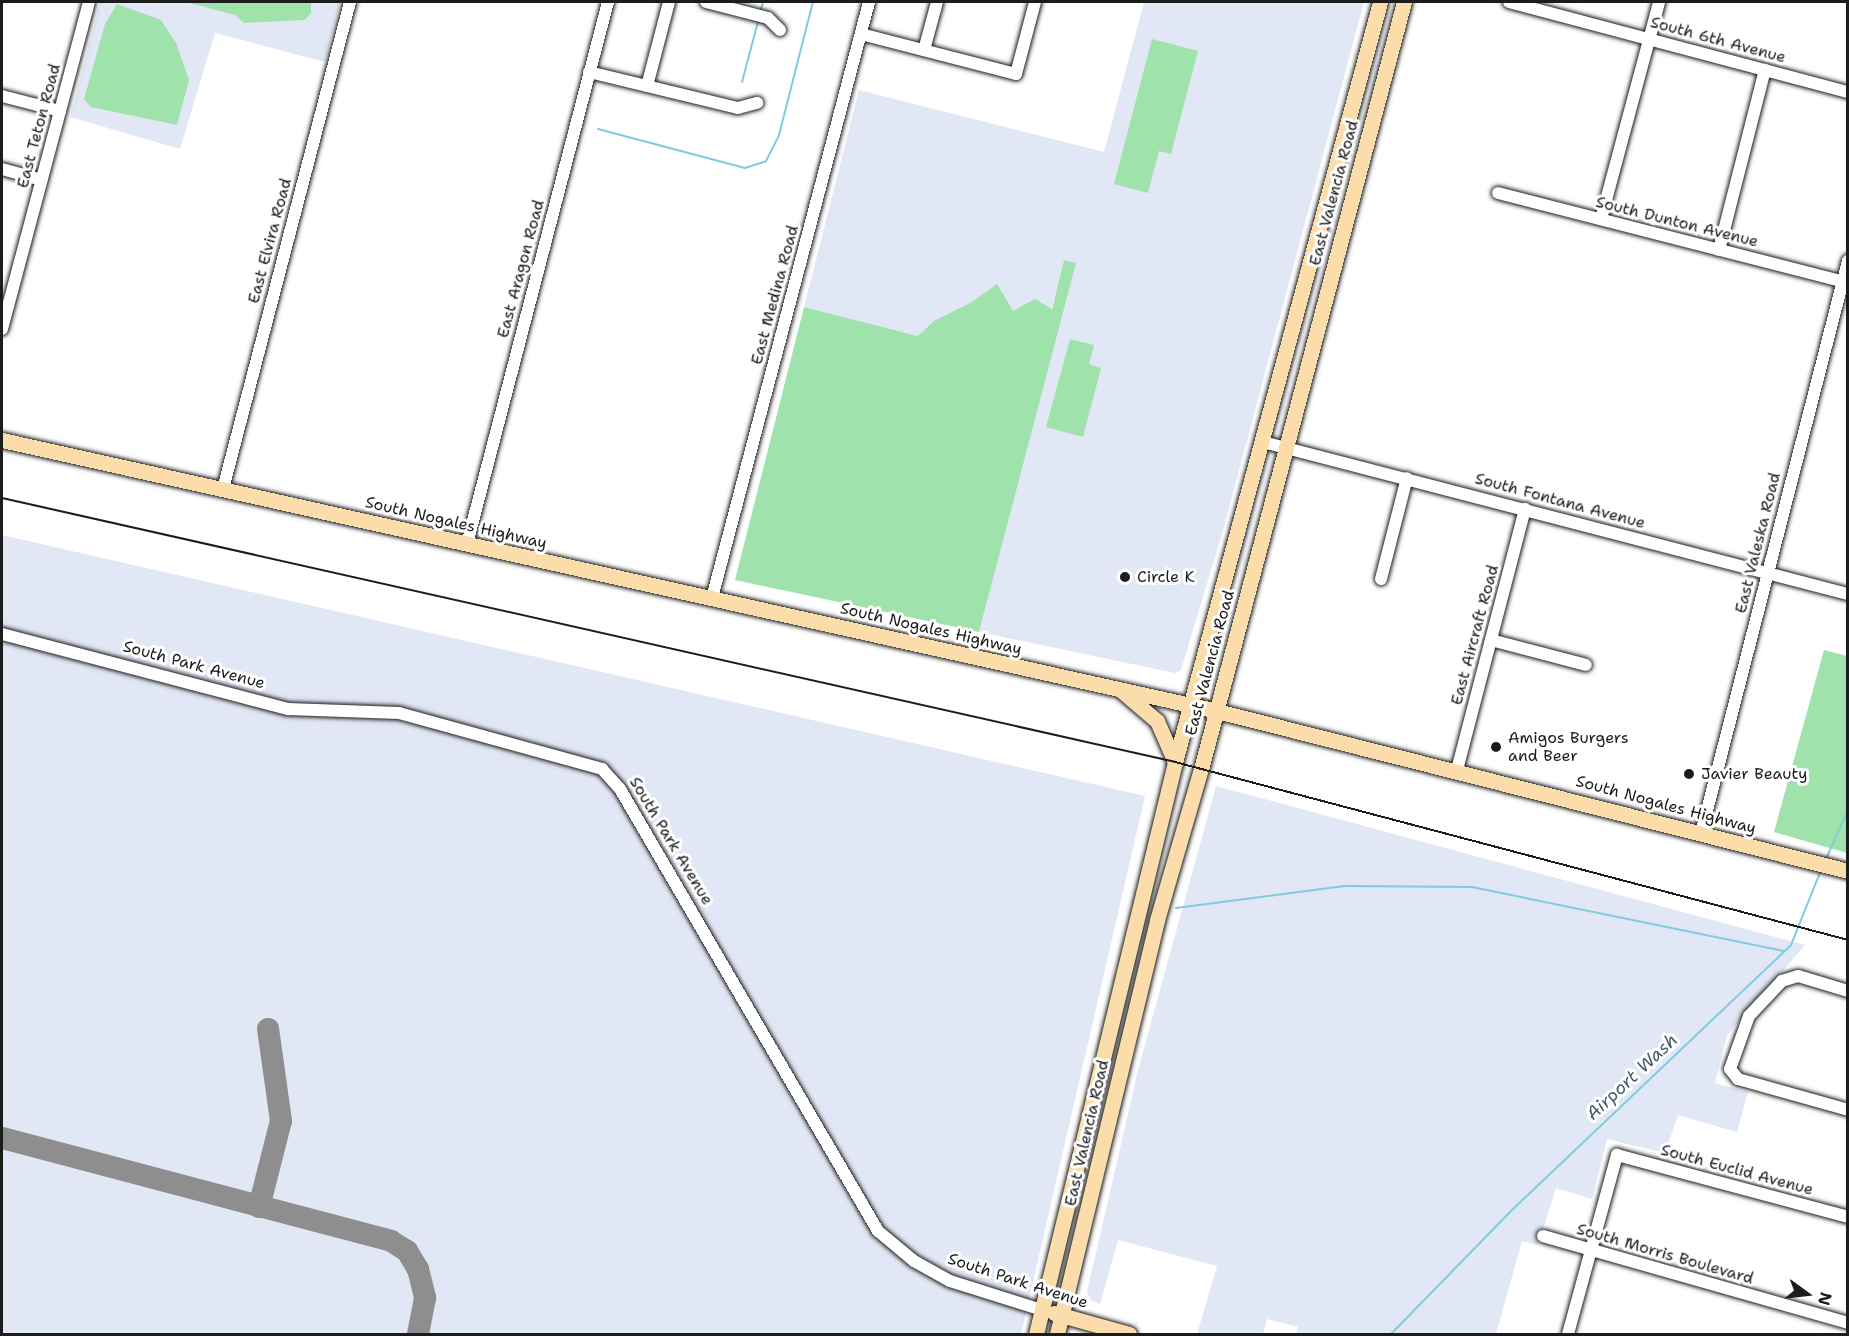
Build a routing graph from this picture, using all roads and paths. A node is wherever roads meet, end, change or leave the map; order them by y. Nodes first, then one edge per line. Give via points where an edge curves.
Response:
1 (89, 2) edge
2 (350, 2) edge
3 (608, 2) edge
4 (669, 2) edge
5 (706, 2) edge
6 (869, 2) edge
7 (937, 2) edge
8 (1035, 2) edge
9 (1380, 2) edge
10 (1404, 2) edge
11 (1509, 2) edge
12 (1659, 2) edge
13 (780, 30) dead end
14 (861, 34) junction
15 (1649, 38) junction
16 (924, 50) junction
17 (1765, 70) junction
18 (589, 72) junction
19 (647, 86) junction
20 (1848, 92) edge
21 (2, 96) edge
22 (758, 103) dead end
23 (60, 111) junction
24 (2, 169) edge
25 (42, 180) junction
26 (1498, 193) dead end
27 (1601, 219) junction
28 (1318, 237) junction
29 (1339, 243) junction
30 (1719, 250) junction
31 (1848, 261) edge
32 (1845, 282) edge
33 (2, 329) edge
34 (2, 440) edge
35 (1263, 442) junction
36 (1284, 447) junction
37 (1407, 478) junction
38 (223, 489) junction
39 (1525, 509) junction
40 (467, 544) junction
41 (1767, 572) junction
42 (1381, 579) dead end
43 (1848, 594) edge
44 (712, 598) junction
45 (2, 634) edge
46 (1491, 640) junction
47 (1586, 665) dead end
48 (1118, 689) junction
49 (1189, 706) junction
50 (1216, 711) junction
51 (1175, 762) junction
52 (1457, 770) junction
53 (1701, 834) junction
54 (1848, 871) edge
55 (1136, 914) junction
56 (1157, 920) junction
57 (1848, 991) edge
58 (1848, 1110) edge
59 (1087, 1112) junction
60 (1108, 1117) junction
61 (1848, 1217) edge
62 (1543, 1236) dead end
63 (1592, 1250) junction
64 (1042, 1310) junction
65 (1062, 1316) junction
66 (1848, 1323) edge
67 (1036, 1335) edge
68 (1057, 1335) edge
69 (1129, 1335) edge
70 (1568, 1335) edge

1 - 23 street, East Teton Road
2 - 38 street, East Elvira Road
3 - 18 street, East Aragon Road
4 - 19 street
5 - 13 street via 768,18
6 - 14 street, East Medina Road
7 - 16 street
8 - 16 street via 1016,74
9 - 28 main road, East Valencia Road
10 - 29 main road, East Valencia Road
11 - 15 street, South 6th Avenue
12 - 15 street
14 - 16 street
14 - 44 street, East Medina Road
15 - 17 street, South 6th Avenue
15 - 27 street
17 - 20 street, South 6th Avenue
17 - 30 street
18 - 19 street
18 - 40 street, East Aragon Road
19 - 22 street via 738,108
21 - 23 street
23 - 25 street, East Teton Road
24 - 25 street
25 - 33 street, East Teton Road
26 - 27 street, South Dunton Avenue
27 - 30 street, South Dunton Avenue
28 - 29 main road
28 - 35 main road, East Valencia Road
29 - 36 main road, East Valencia Road
30 - 32 street, South Dunton Avenue
31 - 32 street, East Valeska Road
32 - 41 street, East Valeska Road
34 - 38 main road, South Nogales Highway
35 - 36 street, South Fontana Avenue
35 - 49 main road, East Valencia Road
36 - 37 street, South Fontana Avenue
36 - 50 main road, East Valencia Road
37 - 39 street, South Fontana Avenue
37 - 42 street
38 - 40 main road, South Nogales Highway
39 - 41 street, South Fontana Avenue
39 - 46 street, East Aircraft Road
40 - 44 main road, South Nogales Highway
41 - 43 street, South Fontana Avenue
41 - 53 street, East Valeska Road
44 - 48 main road, South Nogales Highway
45 - 64 street, South Park Avenue via 288,709 399,713 602,768 613,779 653,844 878,1231 914,1261 950,1281
46 - 47 street
46 - 52 street, East Aircraft Road
48 - 49 main road, South Nogales Highway
48 - 51 main road via 1157,721
49 - 50 main road, South Nogales Highway
49 - 51 main road, East Valencia Road
50 - 52 main road, South Nogales Highway
50 - 56 main road, East Valencia Road
51 - 55 main road, East Valencia Road
52 - 53 main road, South Nogales Highway
53 - 54 main road, South Nogales Highway
55 - 56 main road
55 - 59 main road, East Valencia Road
56 - 60 main road, East Valencia Road
57 - 58 street via 1792,976 1782,981 1749,1016 1730,1069 1738,1079
59 - 60 main road
59 - 64 main road, East Valencia Road
60 - 65 main road, East Valencia Road
61 - 63 street, South Euclid Avenue via 1617,1155
62 - 63 street, South Morris Boulevard
63 - 66 street, South Morris Boulevard
63 - 70 street
64 - 65 main road, South Park Avenue
64 - 67 main road, East Valencia Road
65 - 68 main road, East Valencia Road
65 - 69 main road, South Park Avenue

